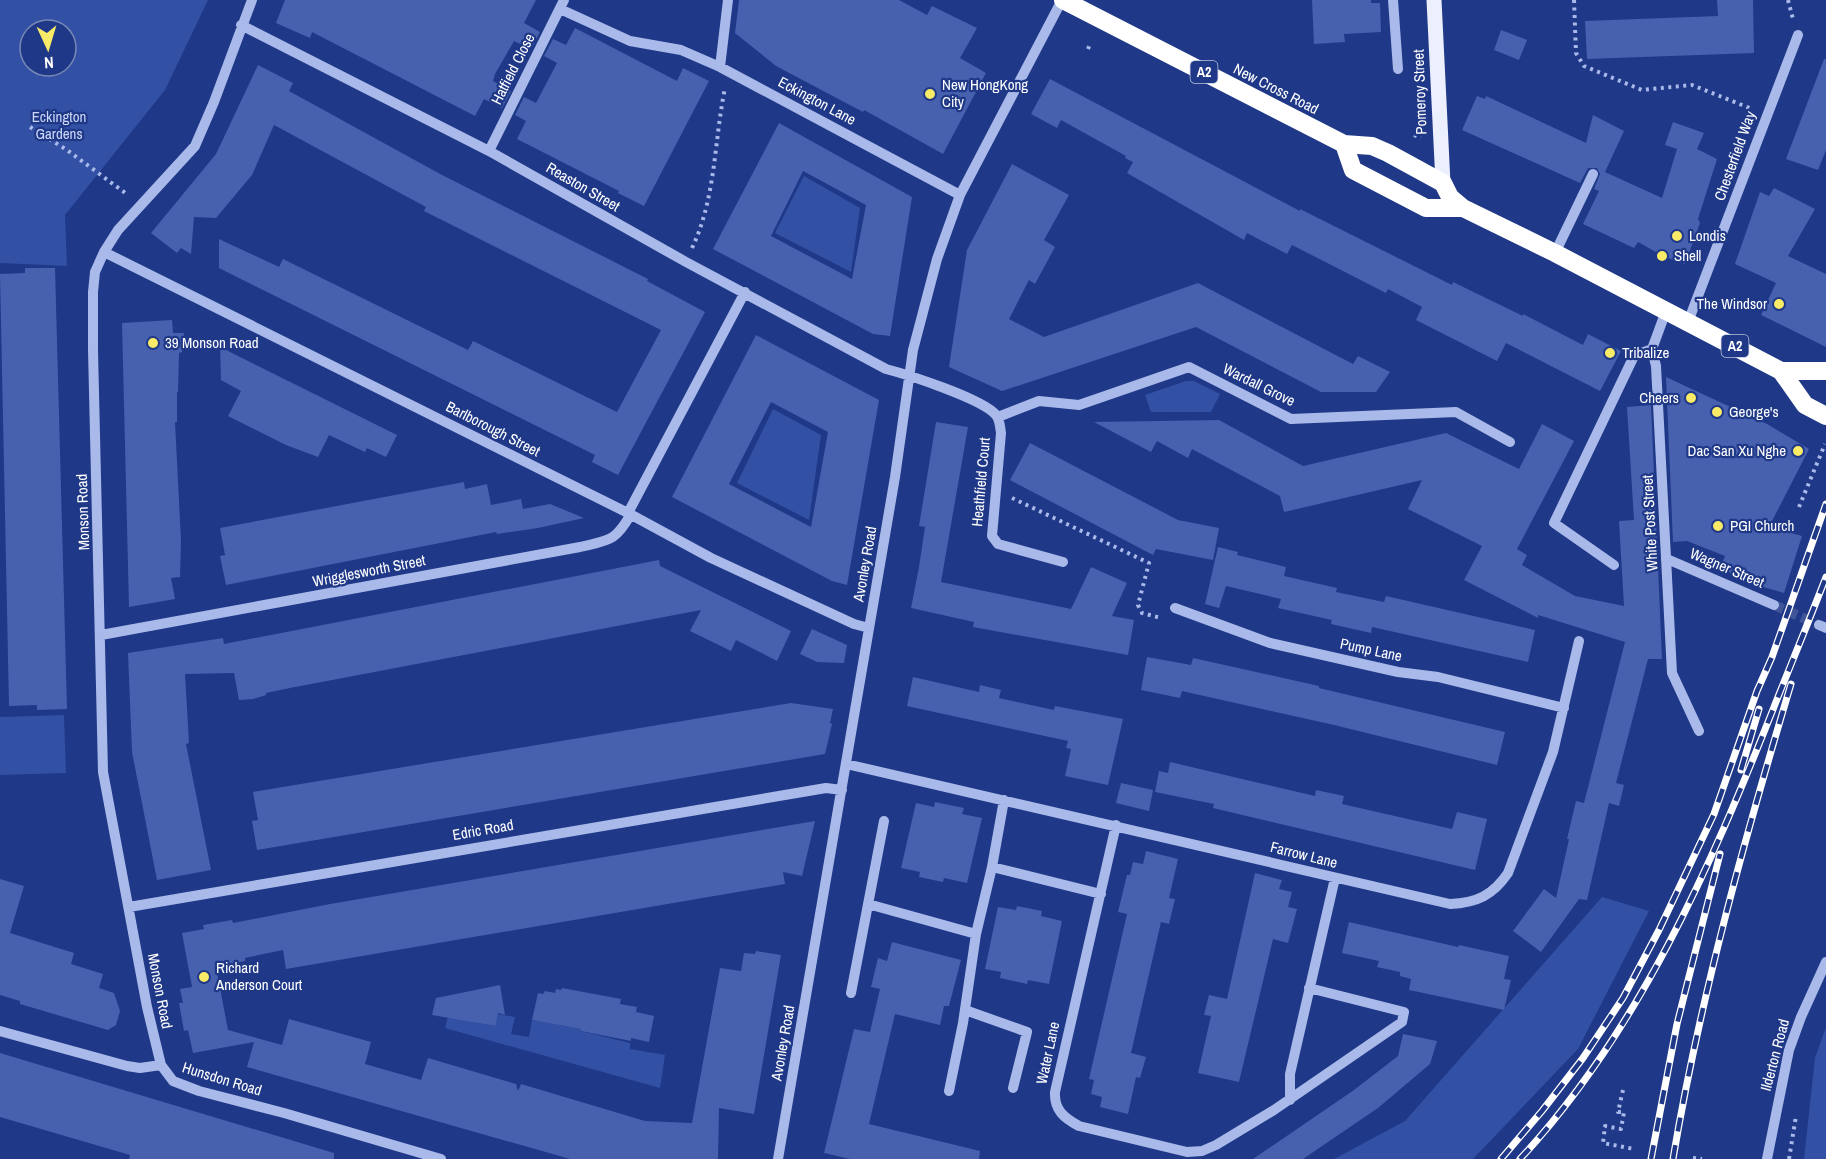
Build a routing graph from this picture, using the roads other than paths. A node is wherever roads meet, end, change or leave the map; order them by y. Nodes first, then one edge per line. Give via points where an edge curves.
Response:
1 (728, 0) edge
2 (1062, 0) edge
3 (1393, 0) edge
4 (1434, 0) edge
5 (252, 1) edge
6 (562, 4) edge
7 (241, 25) junction
8 (1798, 35) dead end
9 (725, 69) junction
10 (1398, 69) dead end
11 (1344, 144) junction
12 (489, 151) junction
13 (1593, 174) dead end
14 (1443, 183) junction
15 (960, 195) junction
16 (1463, 208) junction
17 (104, 252) junction
18 (1555, 253) junction
19 (745, 292) junction
20 (1666, 311) junction
21 (1689, 322) junction
22 (1652, 350) junction
23 (1781, 371) junction
24 (1826, 371) edge
25 (909, 376) junction
26 (1826, 416) edge
27 (998, 417) junction
28 (1510, 442) dead end
29 (630, 514) junction
30 (1667, 559) junction
31 (1063, 562) dead end
32 (1614, 566) dead end
33 (1774, 605) tunnel mouth
34 (1175, 608) road end
35 (869, 628) junction
36 (101, 635) junction
37 (1579, 641) dead end
38 (1564, 708) junction
39 (1699, 731) dead end
40 (846, 764) junction
41 (842, 790) junction
42 (1004, 800) junction
43 (884, 821) dead end
44 (1116, 825) junction
45 (992, 867) junction
46 (1335, 878) junction
47 (1101, 894) junction
48 (868, 904) junction
49 (129, 908) junction
50 (976, 934) junction
51 (1826, 962) edge
52 (1309, 988) junction
53 (852, 993) dead end
54 (965, 1010) junction
55 (0, 1031) edge
56 (161, 1065) junction
57 (1013, 1088) dead end
58 (949, 1091) dead end
59 (1290, 1100) junction
60 (441, 1159) edge
61 (778, 1159) edge
62 (1767, 1159) edge

1 - 9 street
2 - 11 highway, New Cross Road / A2
2 - 15 street, Avonley Road
3 - 10 street
4 - 14 main road, Pomeroy Street
5 - 7 street, Monson Road
6 - 9 street, Eckington Lane via 630,41 681,50
6 - 12 street, Hatfield Close
7 - 12 street, Reaston Street
7 - 17 street, Monson Road via 195,146 118,230
8 - 21 street, Chesterfield Way
9 - 15 street, Eckington Lane
11 - 14 highway, New Cross Road / A2 via 1372,146
11 - 16 highway, New Cross Road / A2 via 1353,170 1426,208
12 - 19 street, Reaston Street
13 - 18 street
14 - 16 highway, New Cross Road / A2 via 1450,197
15 - 25 street, Avonley Road via 937,259
16 - 18 highway, New Cross Road / A2
17 - 29 street, Barlborough Street
17 - 36 street, Monson Road via 95,272 93,292
18 - 20 highway, New Cross Road / A2
19 - 25 street, Reaston Street via 886,369
19 - 29 street, Wrigglesworth Street
20 - 21 highway, New Cross Road / A2
20 - 22 street, White Post Street
21 - 23 highway, A2
22 - 30 street, White Post Street
22 - 32 street via 1634,356 1554,523
23 - 24 highway, A2
23 - 26 highway, A2 via 1805,405
25 - 27 street, Heathfield Court via 988,406
25 - 35 street, Avonley Road
27 - 28 street, Wardall Grove via 1039,401 1079,405 1189,367 1291,419 1456,412
27 - 31 street, Heathfield Court via 1001,433 992,536 998,544
29 - 35 street, Barlborough Street via 711,558
29 - 36 street, Wrigglesworth Street via 622,530 604,542
30 - 33 street, Wagner Street
30 - 39 street, White Post Street via 1672,673
34 - 38 street, Pump Lane via 1270,643 1398,672 1438,677
35 - 40 street, Avonley Road
36 - 49 street, Monson Road via 104,772
37 - 38 street, Farrow Lane
38 - 46 street, Farrow Lane via 1553,752 1508,873 1485,897 1450,904
40 - 41 street, Avonley Road
40 - 42 street, Farrow Lane
41 - 49 street, Edric Road via 826,788
41 - 61 street, Avonley Road
42 - 44 street, Farrow Lane
42 - 45 street
43 - 48 street
44 - 46 street, Farrow Lane
44 - 47 street, Water Lane
45 - 47 street
45 - 50 street
46 - 52 street
47 - 59 street, Water Lane via 1054,1092 1057,1108 1066,1119 1080,1126 1187,1152 1202,1151
48 - 50 street
48 - 53 street
49 - 56 street, Monson Road
50 - 54 street
51 - 62 street, Ilderton Road via 1789,1050
52 - 59 street via 1290,1074
52 - 59 street, Water Lane via 1404,1012 1402,1023
54 - 57 street via 1027,1032
54 - 58 street
55 - 56 street, Hunsdon Road via 127,1066
56 - 60 street, Hunsdon Road via 173,1081 199,1091

